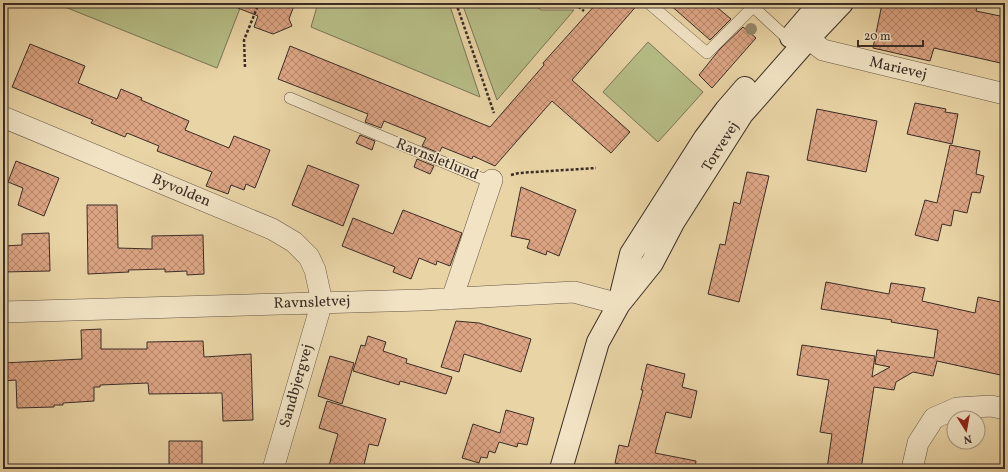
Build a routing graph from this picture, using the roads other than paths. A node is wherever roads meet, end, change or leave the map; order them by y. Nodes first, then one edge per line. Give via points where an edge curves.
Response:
1 (820, 3) edge
2 (842, 3) edge
3 (651, 4) dead end
4 (751, 5) edge
5 (798, 36) junction
6 (1005, 94) edge
7 (290, 98) dead end
8 (3, 117) edge
9 (492, 180) joint
10 (452, 299) junction
11 (322, 302) junction
12 (619, 304) junction
13 (3, 312) edge
14 (1005, 409) edge
15 (273, 469) edge
16 (561, 469) edge
17 (912, 469) edge

1 - 5 street, Torvevej
2 - 5 street, Torvevej
3 - 4 lane via 708,53
4 - 5 lane
5 - 6 street, Marievej via 823,50
5 - 12 street, Torvevej via 742,114 674,221 652,264
7 - 9 lane, Ravnsletlund via 481,178
8 - 11 street, Byvolden via 272,229 294,242 309,257 315,270
9 - 10 street, Ravnsletlund
10 - 11 street, Ravnsletvej
10 - 12 street, Ravnsletvej via 574,292
11 - 13 street, Ravnsletvej
11 - 15 street, Sandbjergvej
12 - 16 street, Torvevej via 598,342
14 - 17 street via 991,406 957,408 934,418 918,443

